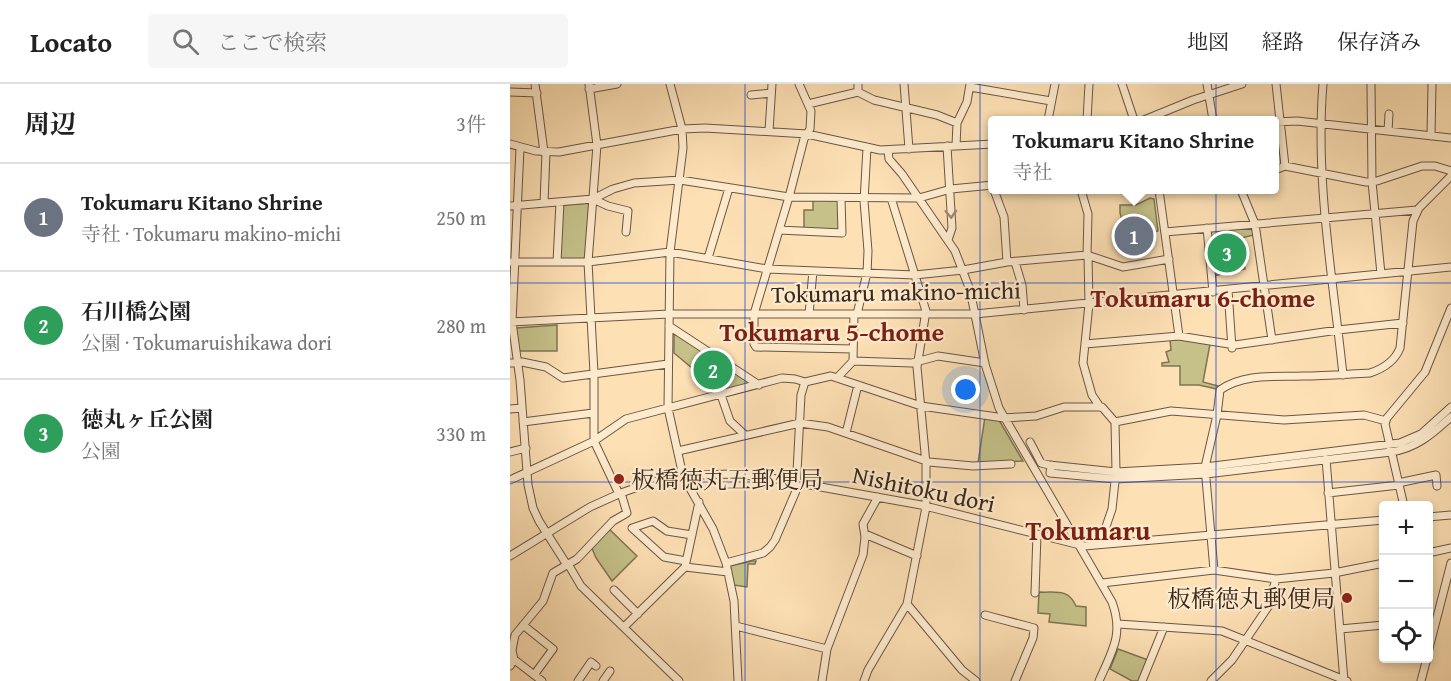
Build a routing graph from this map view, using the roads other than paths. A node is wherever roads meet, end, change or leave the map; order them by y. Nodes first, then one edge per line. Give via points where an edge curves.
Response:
1 (535, 84) edge
2 (617, 84) edge
3 (670, 84) edge
4 (772, 84) edge
5 (799, 84) edge
6 (904, 84) edge
7 (1055, 84) edge
8 (1089, 84) edge
9 (1122, 84) edge
10 (1207, 84) edge
11 (1242, 84) edge
12 (1276, 84) edge
13 (1323, 84) edge
14 (1371, 84) edge
15 (1432, 84) edge
16 (589, 86) edge
17 (970, 86) edge
18 (858, 88) edge
19 (510, 92) edge
20 (537, 93) junction
21 (771, 93) junction
22 (1208, 94) junction
23 (751, 95) dead end
24 (1051, 101) junction
25 (808, 104) junction
26 (906, 107) junction
27 (1389, 114) dead end
28 (1049, 116) edge
29 (1087, 116) edge
30 (1133, 116) edge
31 (1154, 116) edge
32 (1212, 116) edge
33 (1278, 116) edge
34 (1279, 122) edge
35 (957, 123) junction
36 (1320, 123) junction
37 (1279, 128) edge
38 (682, 129) junction
39 (1371, 129) junction
40 (769, 131) junction
41 (1388, 131) junction
42 (807, 134) junction
43 (1431, 136) junction
44 (1451, 138) edge
45 (510, 144) edge
46 (988, 144) edge
47 (597, 145) junction
48 (947, 146) junction
49 (956, 146) junction
50 (867, 147) junction
51 (520, 148) junction
52 (909, 149) junction
53 (888, 150) junction
54 (545, 152) junction
55 (1285, 166) junction
56 (1279, 168) edge
57 (1451, 171) edge
58 (1321, 173) junction
59 (1451, 176) edge
60 (680, 180) junction
61 (1372, 182) junction
62 (514, 185) edge
63 (988, 186) edge
64 (729, 188) junction
65 (951, 189) junction
66 (996, 194) edge
67 (1082, 194) edge
68 (1160, 194) edge
69 (1243, 194) edge
70 (789, 197) junction
71 (841, 198) junction
72 (864, 198) junction
73 (891, 198) junction
74 (919, 198) junction
75 (593, 200) junction
76 (560, 202) junction
77 (544, 203) junction
78 (514, 205) edge
79 (1417, 210) junction
80 (1375, 213) junction
81 (1326, 218) junction
82 (1255, 224) junction
83 (1207, 228) junction
84 (779, 230) junction
85 (626, 232) dead end
86 (1165, 232) junction
87 (948, 240) junction
88 (670, 252) junction
89 (1088, 255) junction
90 (708, 258) junction
91 (1169, 260) junction
92 (556, 262) junction
93 (588, 262) junction
94 (1011, 262) junction
95 (512, 263) edge
96 (1451, 267) edge
97 (767, 269) junction
98 (963, 270) junction
99 (813, 271) junction
100 (1408, 271) junction
101 (867, 273) junction
102 (1382, 274) junction
103 (915, 275) junction
104 (1332, 279) junction
105 (1264, 286) junction
106 (1228, 290) junction
107 (1214, 292) junction
108 (1174, 296) junction
109 (1089, 304) junction
110 (1451, 309) edge
111 (1024, 310) junction
112 (669, 314) junction
113 (754, 314) junction
114 (809, 314) junction
115 (856, 314) junction
116 (926, 314) junction
117 (975, 314) junction
118 (591, 318) junction
119 (511, 322) edge
120 (1402, 323) junction
121 (669, 326) junction
122 (1338, 330) junction
123 (1179, 336) junction
124 (1272, 340) junction
125 (1085, 344) junction
126 (1232, 347) junction
127 (854, 349) junction
128 (853, 361) junction
129 (918, 362) junction
130 (514, 363) edge
131 (985, 363) junction
132 (668, 364) junction
133 (594, 373) junction
134 (1342, 375) junction
135 (837, 378) junction
136 (805, 382) junction
137 (759, 385) junction
138 (858, 385) junction
139 (721, 394) junction
140 (921, 406) junction
141 (1100, 407) junction
142 (1451, 407) edge
143 (522, 408) junction
144 (668, 408) junction
145 (510, 409) edge
146 (593, 413) junction
147 (1218, 415) junction
148 (1451, 417) edge
149 (1004, 418) junction
150 (1386, 421) junction
151 (523, 422) junction
152 (1114, 422) junction
153 (800, 423) junction
154 (846, 433) junction
155 (745, 435) junction
156 (594, 441) junction
157 (1030, 442) dead end
158 (526, 448) junction
159 (1390, 448) junction
160 (678, 451) junction
161 (510, 452) edge
162 (1326, 459) junction
163 (925, 460) junction
164 (1011, 464) dead end
165 (528, 470) junction
166 (1205, 470) junction
167 (1116, 475) junction
168 (683, 476) junction
169 (510, 480) edge
170 (797, 482) junction
171 (1398, 484) junction
172 (1437, 486) dead end
173 (620, 493) junction
174 (1328, 493) junction
175 (878, 497) junction
176 (1403, 501) edge
177 (699, 502) junction
178 (926, 507) junction
179 (1451, 515) edge
180 (1433, 517) edge
181 (1379, 520) edge
182 (1330, 525) junction
183 (547, 533) junction
184 (865, 534) junction
185 (1037, 534) junction
186 (692, 535) junction
187 (1211, 535) junction
188 (1100, 544) junction
189 (1078, 545) junction
190 (1451, 548) edge
191 (1433, 552) edge
192 (511, 554) edge
193 (917, 556) junction
194 (1451, 563) edge
195 (686, 564) junction
196 (726, 564) junction
197 (1379, 564) edge
198 (567, 565) junction
199 (1214, 570) junction
200 (728, 572) junction
201 (1334, 573) junction
202 (1276, 579) junction
203 (1102, 583) junction
204 (1448, 586) edge
205 (614, 590) dead end
206 (1035, 593) dead end
207 (907, 604) junction
208 (638, 614) junction
209 (1433, 620) edge
210 (1118, 624) junction
211 (523, 625) junction
212 (982, 625) dead end
213 (1379, 625) edge
214 (736, 626) junction
215 (624, 627) junction
216 (1164, 627) junction
217 (1340, 629) junction
218 (1245, 640) junction
219 (827, 649) junction
220 (511, 661) edge
221 (1426, 663) edge
222 (596, 666) dead end
223 (610, 671) dead end
224 (534, 675) junction
225 (542, 681) edge
226 (578, 681) edge
227 (603, 681) edge
228 (679, 681) edge
229 (738, 681) edge
230 (822, 681) edge
231 (864, 681) edge
232 (976, 681) edge
233 (1015, 681) edge
234 (1099, 681) edge
235 (1142, 681) edge
236 (1211, 681) edge
237 (1345, 681) edge
238 (1421, 681) edge

1 - 20 street
2 - 16 street
3 - 38 street
4 - 21 street
5 - 25 street
6 - 26 street
7 - 24 street
8 - 29 street
9 - 30 street
10 - 22 street
11 - 22 street
12 - 33 street
13 - 36 street
14 - 39 street
15 - 43 street
16 - 47 street
17 - 24 street
17 - 35 street
18 - 25 street
18 - 26 street via 874,100
19 - 20 street
20 - 54 street
21 - 23 street
21 - 40 street
22 - 31 street
22 - 32 street
24 - 28 street
25 - 42 street via 811,111
26 - 35 street
26 - 52 street
27 - 41 street
34 - 36 street
35 - 49 street
36 - 39 street
36 - 58 street
37 - 55 street
38 - 40 street
38 - 47 street
38 - 60 street
39 - 41 street
39 - 61 street
40 - 42 street
41 - 43 street
42 - 50 street
42 - 70 street
43 - 44 street
45 - 51 street
46 - 49 street
47 - 54 street
47 - 75 street
48 - 49 street
48 - 52 street
48 - 65 street
50 - 53 street
50 - 72 street
51 - 54 street
51 - 62 street
52 - 53 street
53 - 74 street via 889,159
54 - 77 street
55 - 56 street
55 - 58 street
57 - 61 street via 1426,166
58 - 61 street
58 - 81 street
59 - 79 street
60 - 64 street
60 - 75 street via 634,183
60 - 88 street
61 - 80 street
62 - 78 street
63 - 65 street
64 - 70 street
64 - 90 street
65 - 74 street
65 -> 87 street via 952,228
66 - 94 street
67 - 89 street via 1088,218
68 - 86 street
69 - 82 street
70 - 71 street
70 - 84 street
71 - 72 street
71 - 84 street via 842,233
72 - 73 street
72 - 101 street
73 - 74 street
73 - 103 street
74 - 87 street
75 - 76 street
75 - 85 street via 628,211
75 - 93 street
76 - 77 street
76 - 92 street
77 - 78 street
78 - 95 street
79 - 80 street
79 - 100 street
80 - 81 street
80 - 102 street
81 - 82 street
81 - 104 street
82 - 83 street
82 - 105 street
83 - 86 street
83 - 107 street
84 - 97 street
86 - 91 street
87 - 98 street
88 - 90 street
88 - 93 street
88 - 112 street
89 - 91 street via 1128,267
89 - 94 street
89 - 109 street
90 - 97 street
91 - 108 street
92 - 93 street
92 - 95 street
93 - 118 street
94 - 98 street
94 - 111 street via 1022,285
95 - 119 street
96 - 100 street, Tokumaru makino-michi
97 - 99 street
97 - 113 street
98 - 103 street
98 - 117 street
99 - 101 street
99 - 114 street
100 - 102 street, Tokumaru makino-michi
100 - 120 street
101 - 103 street
101 - 115 street
102 - 104 street, Tokumaru makino-michi
103 - 116 street
104 - 105 street, Tokumaru makino-michi
104 - 122 street
105 - 106 street, Tokumaru makino-michi
105 - 124 street
106 - 107 street, Tokumaru makino-michi
106 - 126 street
107 - 108 street, Tokumaru makino-michi
108 - 109 street, Tokumaru makino-michi
108 - 123 street
109 - 111 street, Tokumaru makino-michi
109 - 125 street
110 - 150 street via 1425,372
111 - 117 street, Tokumaru makino-michi
112 - 113 street, Tokumaru makino-michi
112 - 118 street, Tokumaru makino-michi
112 - 121 street
113 - 114 street, Tokumaru makino-michi
113 - 127 street via 756,347
114 - 115 street, Tokumaru makino-michi
115 - 116 street, Tokumaru makino-michi
115 - 127 street
116 - 117 street, Tokumaru makino-michi
116 - 129 street
117 - 131 street
118 - 119 street, Tokumaru makino-michi
118 - 133 street
119 - 130 street
120 - 122 street
120 - 134 street via 1396,357 1378,370
121 - 132 street
121 - 137 street
122 - 124 street
122 - 134 street
123 - 125 street
123 - 126 street
124 - 126 street
125 - 141 street via 1083,363
127 - 128 street
128 - 129 street
128 - 135 street
129 - 131 street via 938,356
129 - 140 street
130 - 133 street via 546,367 563,378
130 - 143 street
131 - 149 street
132 - 133 street
132 - 144 street
133 - 146 street
134 - 147 street via 1241,380 1220,390
135 - 136 street
135 - 138 street
136 - 137 street via 786,378
136 - 153 street
137 - 139 street
138 - 140 street
138 - 154 street
139 - 144 street
139 - 155 street via 730,421
140 - 149 street
140 - 163 street
141 - 149 street via 1064,407 1036,416
141 - 152 street
142 - 159 street via 1414,438
143 - 145 street
143 - 151 street
144 - 156 street via 626,419
144 - 160 street
146 - 151 street
146 - 156 street
147 - 150 street via 1284,420 1364,415
147 - 152 street via 1171,411
147 - 166 street
148 - 159 street via 1417,445
149 - 189 street
150 - 159 street
151 - 158 street
152 - 167 street
153 - 154 street
153 - 155 street
153 - 170 street
154 - 163 street
155 - 160 street
156 - 165 street
156 - 173 street
157 - 167 street via 1041,463
158 - 161 street
158 - 165 street
159 - 162 street
159 - 166 street
159 - 171 street
160 - 168 street
162 - 166 street
162 - 174 street
163 - 164 street via 973,466
163 - 178 street
165 - 169 street
165 - 183 street via 533,508
166 - 167 street
166 - 187 street
167 - 188 street via 1112,509
168 - 170 street, Nishitoku dori via 746,475
168 - 173 street, Nishitoku dori
168 - 177 street
170 - 175 street, Nishitoku dori
170 - 196 street via 770,547
171 - 172 street via 1436,475
171 - 174 street
171 - 176 street
173 - 183 street, Nishitoku dori
173 - 198 street via 628,514 613,521
174 - 182 street
175 - 178 street, Nishitoku dori
175 - 184 street via 863,524
177 - 186 street
177 - 196 street
178 - 185 street, Nishitoku dori
178 - 193 street
179 - 180 street
181 - 182 street, Nishitoku dori
182 - 187 street, Nishitoku dori
182 - 201 street
183 - 192 street, Nishitoku dori
183 - 198 street
184 - 193 street
184 - 219 street via 864,555
185 - 189 street, Nishitoku dori
185 - 206 street
186 - 195 street
186 - 195 street via 667,531 653,521 632,528 664,557
187 - 188 street, Nishitoku dori
187 - 199 street
188 - 189 street, Nishitoku dori
189 - 203 street
190 - 191 street
193 - 207 street
194 - 204 street
195 - 200 street
195 - 208 street
196 - 200 street
197 - 201 street
198 - 211 street via 553,573 543,601
198 - 215 street via 582,586
199 - 202 street
199 - 203 street
200 - 214 street
201 - 202 street
201 - 217 street
202 - 218 street via 1268,607
203 - 210 street
204 - 209 street
205 - 208 street
207 - 231 street
207 - 232 street
208 - 215 street
210 - 216 street
210 - 234 street via 1116,642
211 - 220 street via 516,635
211 - 224 street via 553,649
212 - 233 street via 986,613 1034,627 1034,638
213 - 217 street
214 - 219 street
214 - 229 street
215 - 228 street
216 - 218 street via 1222,631
216 - 235 street
217 - 237 street
218 - 236 street
218 - 237 street
219 - 230 street
220 - 224 street
221 - 238 street
222 - 226 street via 591,662
223 - 227 street
224 - 225 street

